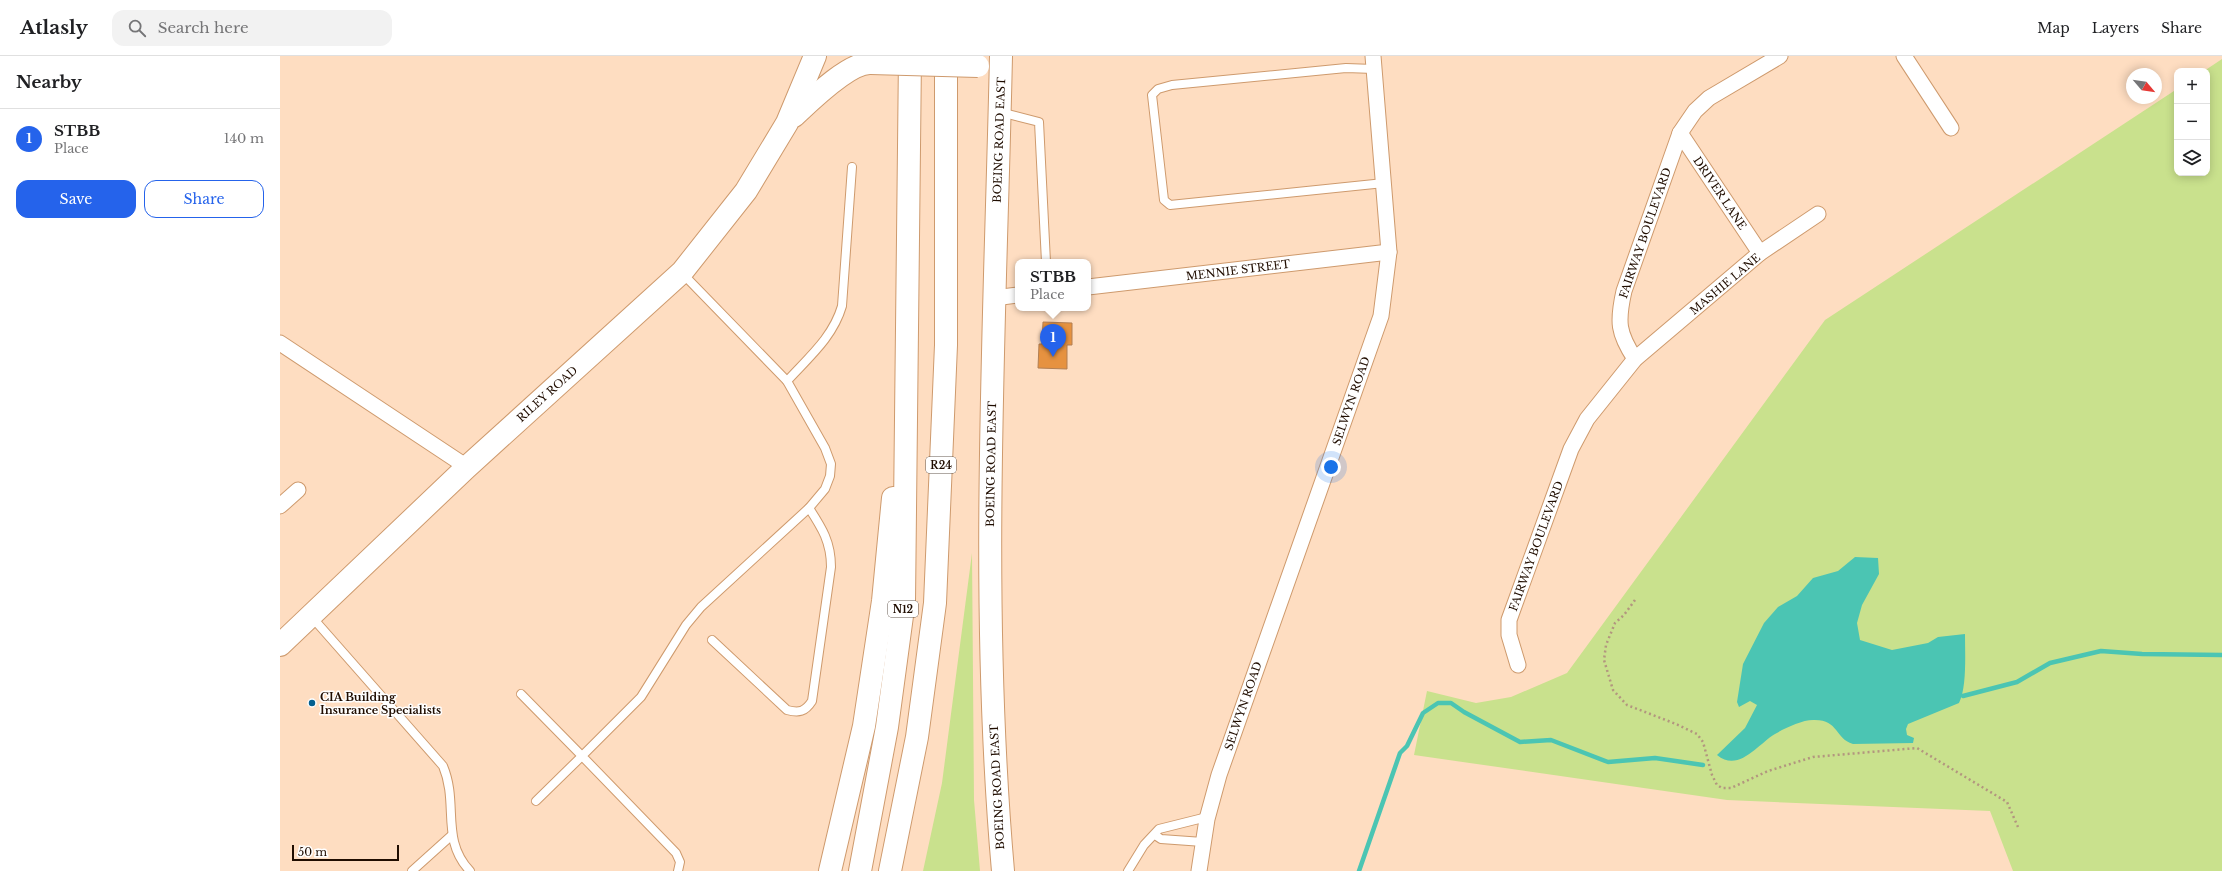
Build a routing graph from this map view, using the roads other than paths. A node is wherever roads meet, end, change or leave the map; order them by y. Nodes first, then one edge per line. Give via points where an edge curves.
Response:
1 (815, 56) edge
2 (910, 56) edge
3 (946, 56) edge
4 (1001, 56) edge
5 (1904, 56) edge
6 (1775, 57) edge
7 (864, 60) edge
8 (1374, 62) edge
9 (983, 63) edge
10 (1000, 112) junction
11 (788, 122) junction
12 (1951, 128) dead end
13 (1680, 133) junction
14 (852, 167) dead end
15 (998, 169) junction
16 (1384, 183) junction
17 (1818, 214) dead end
18 (1389, 252) junction
19 (1760, 253) junction
20 (1046, 259) edge
21 (682, 272) junction
22 (1091, 287) edge
23 (1015, 296) edge
24 (994, 298) junction
25 (280, 343) edge
26 (908, 344) junction
27 (1635, 359) junction
28 (787, 381) junction
29 (467, 467) junction
30 (298, 490) dead end
31 (280, 506) edge
32 (809, 508) junction
33 (310, 616) junction
34 (712, 640) dead end
35 (280, 645) edge
36 (1518, 665) dead end
37 (521, 694) dead end
38 (582, 756) junction
39 (536, 801) dead end
40 (1207, 817) junction
41 (452, 835) junction
42 (1155, 835) junction
43 (1203, 842) junction
44 (412, 871) edge
45 (470, 871) edge
46 (678, 871) edge
47 (830, 871) edge
48 (860, 871) edge
49 (890, 871) edge
50 (1003, 871) edge
51 (1128, 871) edge
52 (1199, 871) edge

1 - 11 main road
2 - 26 main road
3 - 49 main road, R24 via 946,345 935,603 917,737
4 - 10 main road, BOEING ROAD EAST
5 - 12 street
6 - 13 street, FAIRWAY BOULEVARD via 1709,98 1695,111
7 - 9 main road, bridge
7 - 11 main road via 823,88
8 - 16 street, SELWYN ROAD
8 - 16 lane via 1346,68 1172,85 1158,89 1152,95 1164,200 1170,205
9 - 15 main road via 992,85
10 - 15 main road, BOEING ROAD EAST
10 - 20 lane via 1039,122
11 - 21 main road, RILEY ROAD via 746,190
13 - 19 street, DRIVER LANE
13 - 27 street, FAIRWAY BOULEVARD via 1624,291 1620,310 1623,340
14 - 28 lane via 842,306 838,321 829,335
15 - 24 main road, BOEING ROAD EAST
16 - 18 street, SELWYN ROAD
17 - 19 street, MASHIE LANE
18 - 22 street, MENNIE STREET
18 - 40 street, SELWYN ROAD via 1381,316
19 - 27 street, MASHIE LANE
21 - 28 lane
21 - 29 main road, RILEY ROAD
23 - 24 street
24 - 50 main road, BOEING ROAD EAST via 989,589 995,785
25 - 29 street
26 - 47 main road via 883,601 864,726
26 - 48 main road, N12 via 904,601 887,727
27 - 36 street, FAIRWAY BOULEVARD via 1587,419 1571,449 1509,620 1509,635
28 - 32 lane via 825,448 831,464 825,489
29 - 33 main road, RILEY ROAD
30 - 31 street
32 - 34 lane via 828,539 831,566 812,701 807,709 802,712 787,710
32 - 38 lane via 701,607 686,625 641,697
33 - 35 main road, RILEY ROAD
33 - 41 lane via 443,766 451,790
37 - 38 lane
38 - 39 lane
38 - 46 lane via 676,853 680,862
40 - 42 lane via 1159,828
40 - 43 street, SELWYN ROAD
41 - 44 lane
41 - 45 lane via 457,854
42 - 43 lane via 1161,838
42 - 51 lane via 1144,845
43 - 52 street, SELWYN ROAD

